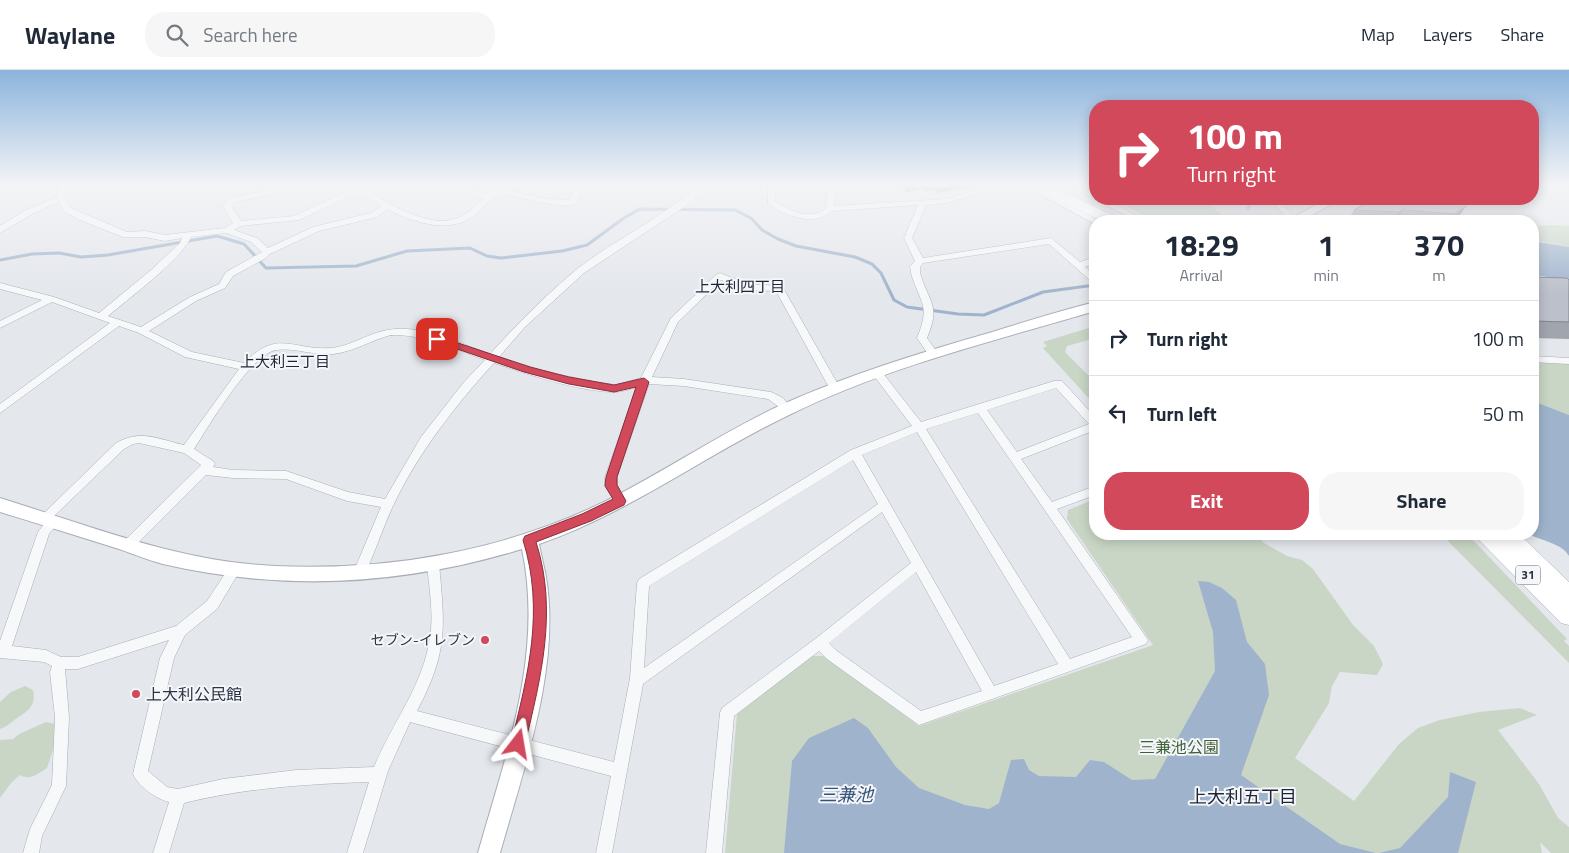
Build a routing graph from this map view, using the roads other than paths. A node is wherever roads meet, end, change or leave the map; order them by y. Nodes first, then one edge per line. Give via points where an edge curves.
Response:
1 (14, 222) edge
2 (92, 222) edge
3 (262, 222) edge
4 (347, 222) edge
5 (437, 222) edge
6 (456, 222) edge
7 (656, 222) edge
8 (915, 222) edge
9 (238, 224) joint
10 (0, 230) edge
11 (227, 230) junction
12 (186, 239) junction
13 (265, 254) junction
14 (920, 261) junction
15 (1089, 262) edge
16 (1079, 266) junction
17 (1089, 275) edge
18 (0, 286) edge
19 (51, 299) junction
20 (1089, 308) edge
21 (100, 317) junction
22 (117, 323) junction
23 (0, 324) edge
24 (142, 331) junction
25 (934, 355) junction
26 (493, 359) junction
27 (1539, 359) edge
28 (1569, 361) edge
29 (244, 367) junction
30 (878, 374) junction
31 (644, 382) junction
32 (835, 388) junction
33 (0, 409) edge
34 (787, 409) junction
35 (981, 409) junction
36 (1089, 418) edge
37 (919, 427) junction
38 (1089, 427) edge
39 (188, 450) junction
40 (856, 453) junction
41 (1014, 457) junction
42 (204, 470) junction
43 (1089, 492) edge
44 (620, 501) junction
45 (388, 504) junction
46 (0, 505) edge
47 (884, 506) junction
48 (1050, 507) junction
49 (49, 521) junction
50 (529, 540) junction
51 (1492, 540) edge
52 (1512, 540) edge
53 (1519, 540) edge
54 (128, 545) junction
55 (433, 564) junction
56 (918, 566) junction
57 (1540, 568) junction
58 (234, 570) junction
59 (359, 573) junction
60 (1569, 596) edge
61 (1569, 616) edge
62 (180, 631) junction
63 (820, 642) junction
64 (2, 652) edge
65 (60, 664) junction
66 (1066, 667) junction
67 (637, 678) junction
68 (991, 694) junction
69 (408, 715) junction
70 (518, 744) junction
71 (619, 771) junction
72 (378, 774) junction
73 (178, 797) junction
74 (31, 853) edge
75 (162, 853) edge
76 (355, 853) edge
77 (489, 853) edge
78 (604, 853) edge
79 (714, 853) edge

1 - 10 street
2 - 12 street via 126,235
3 - 9 street
4 - 13 street via 316,229
5 - 6 street
7 - 26 street via 581,271 522,325
8 - 14 street via 908,238
9 - 11 street
11 - 12 street
11 - 13 street via 254,240
12 - 21 street via 154,272
13 - 24 street via 229,274 222,286 193,298
14 - 16 street via 1051,241
14 - 25 street via 915,266 915,276 928,305 930,319 922,338
15 - 16 street
16 - 17 street
18 - 19 street
19 - 21 street
19 - 23 street
20 - 25 street
21 - 22 street
22 - 24 street
22 - 33 street
24 - 29 street via 189,355
25 - 30 street
26 - 29 street via 427,336 392,332 335,350 280,345 265,349
26 - 31 street via 606,387
26 - 45 street via 425,440
27 - 28 street
29 - 39 street
30 - 32 street
30 - 37 street
31 - 32 street via 674,320 720,276 746,287 779,288
31 - 34 street via 668,381 771,396
31 - 44 street via 611,477 611,486
32 - 34 street
34 - 44 street
35 - 36 street via 1058,384
35 - 37 street
35 - 41 street
37 - 40 street
37 - 66 street
38 - 41 street
39 - 42 street via 209,464
39 - 49 street via 131,440 120,446
40 - 47 street
40 - 67 street via 643,583
41 - 48 street
42 - 45 street via 286,475 347,496
42 - 54 street
43 - 48 street
44 - 50 street
45 - 59 street
46 - 49 street
47 - 56 street
47 - 67 street via 642,678
48 - 66 street via 1141,640
49 - 54 street
49 - 64 street
50 - 55 street
50 - 70 street via 537,564 540,626 536,671
51 - 61 main road, 31
52 - 57 main road, 31
53 - 57 street
54 - 58 street via 166,557
55 - 59 street
55 - 69 street via 436,644 428,674
56 - 63 street
56 - 68 street
57 - 60 main road, 31
58 - 59 street
58 - 62 street via 212,605
62 - 65 street via 78,662
62 - 73 street via 167,658 140,774 163,793
63 - 68 street via 832,655 919,718
63 - 79 street via 727,713
64 - 65 street via 46,656
65 - 74 street via 57,672 62,717 59,786 35,834
66 - 68 street
67 - 71 street
69 - 70 street
69 - 72 street
70 - 71 street
70 - 77 street
71 - 78 street
72 - 73 street via 296,777 223,786
72 - 76 street
73 - 75 street

